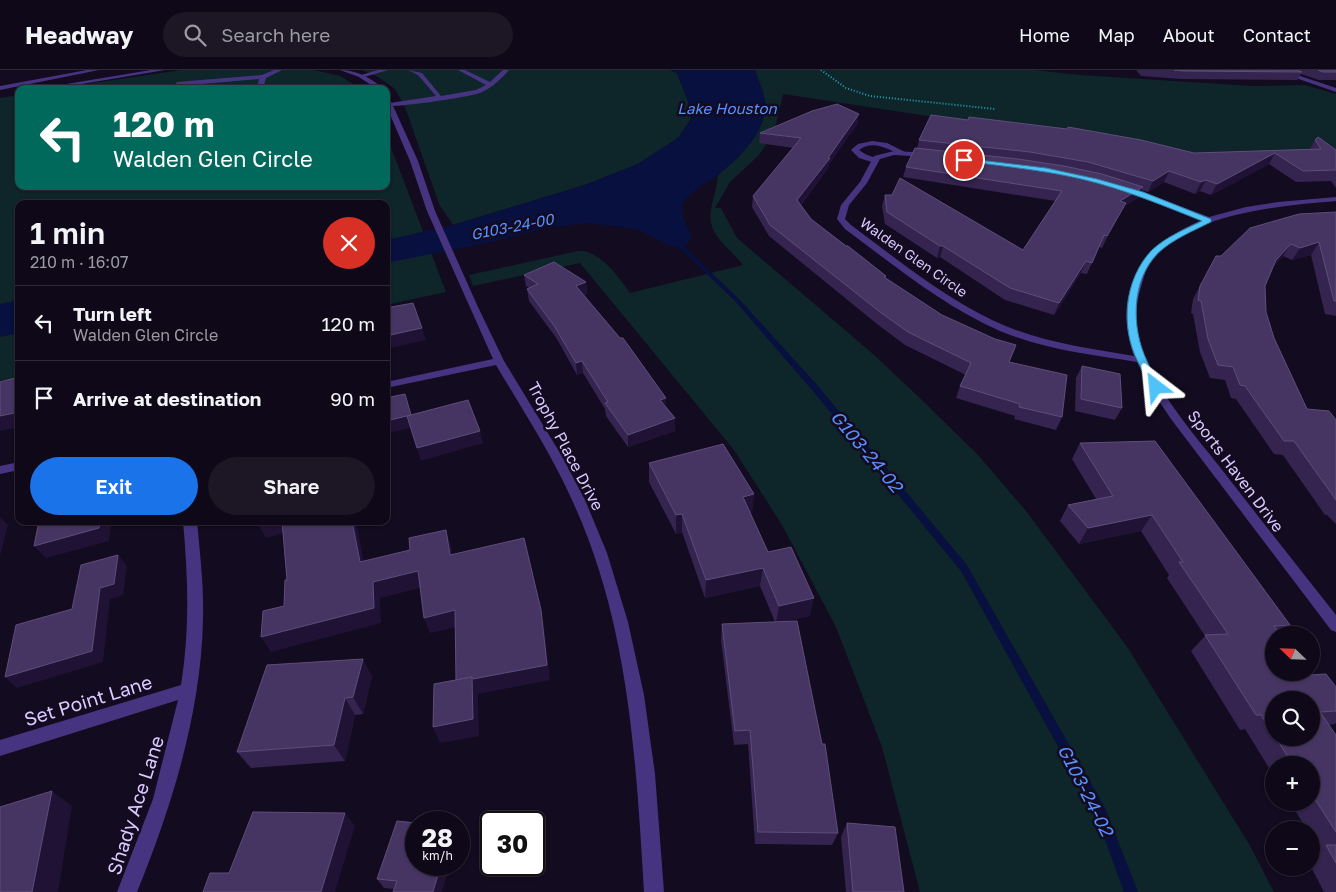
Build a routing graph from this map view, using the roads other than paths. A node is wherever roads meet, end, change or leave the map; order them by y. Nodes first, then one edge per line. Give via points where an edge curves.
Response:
1 (96, 70) edge
2 (162, 70) edge
3 (278, 70) edge
4 (343, 70) edge
5 (385, 70) edge
6 (411, 70) edge
7 (461, 70) edge
8 (506, 70) edge
9 (1276, 70) edge
10 (361, 76) junction
11 (263, 77) junction
12 (15, 85) edge
13 (16, 85) edge
14 (65, 85) edge
15 (177, 85) edge
16 (261, 85) edge
17 (375, 85) edge
18 (491, 85) junction
19 (0, 88) edge
20 (1336, 90) edge
21 (15, 93) edge
22 (0, 96) edge
23 (441, 98) junction
24 (390, 106) joint
25 (902, 153) junction
26 (936, 156) edge
27 (875, 161) junction
28 (1113, 185) edge
29 (1336, 199) edge
30 (1208, 220) junction
31 (1141, 360) junction
32 (498, 361) junction
33 (390, 384) edge
34 (15, 467) edge
35 (0, 470) edge
36 (190, 525) edge
37 (1336, 626) edge
38 (188, 690) junction
39 (0, 748) edge
40 (127, 892) edge
41 (654, 892) edge

1 - 13 street
2 - 14 street
3 - 11 street
4 - 10 street
5 - 10 street
6 - 23 street via 420,74
7 - 18 street
8 - 18 street
9 - 20 street
10 - 17 street
11 - 15 street
11 - 16 street
12 - 19 street
18 - 23 street via 478,92
21 - 22 street
23 - 24 street
24 - 32 street, Trophy Place Drive via 456,271
25 - 26 street
25 - 27 street via 882,155
25 - 27 street via 889,145 872,142 855,150
27 - 31 street, Walden Glen Circle via 841,213 841,219 848,227 962,308 988,322 1049,344
28 - 30 street
29 - 30 street, Sports Haven Drive via 1259,206
30 - 31 street, Sports Haven Drive via 1170,240 1140,273 1135,285 1131,321
31 - 37 street, Sports Haven Drive via 1179,422
32 - 33 street
32 - 41 street, Trophy Place Drive via 579,500 600,553 618,614 636,695 646,774
34 - 35 street
36 - 38 street, Shady Ace Lane via 196,584 195,634
38 - 39 street, Set Point Lane
38 - 40 street, Shady Ace Lane via 167,785

